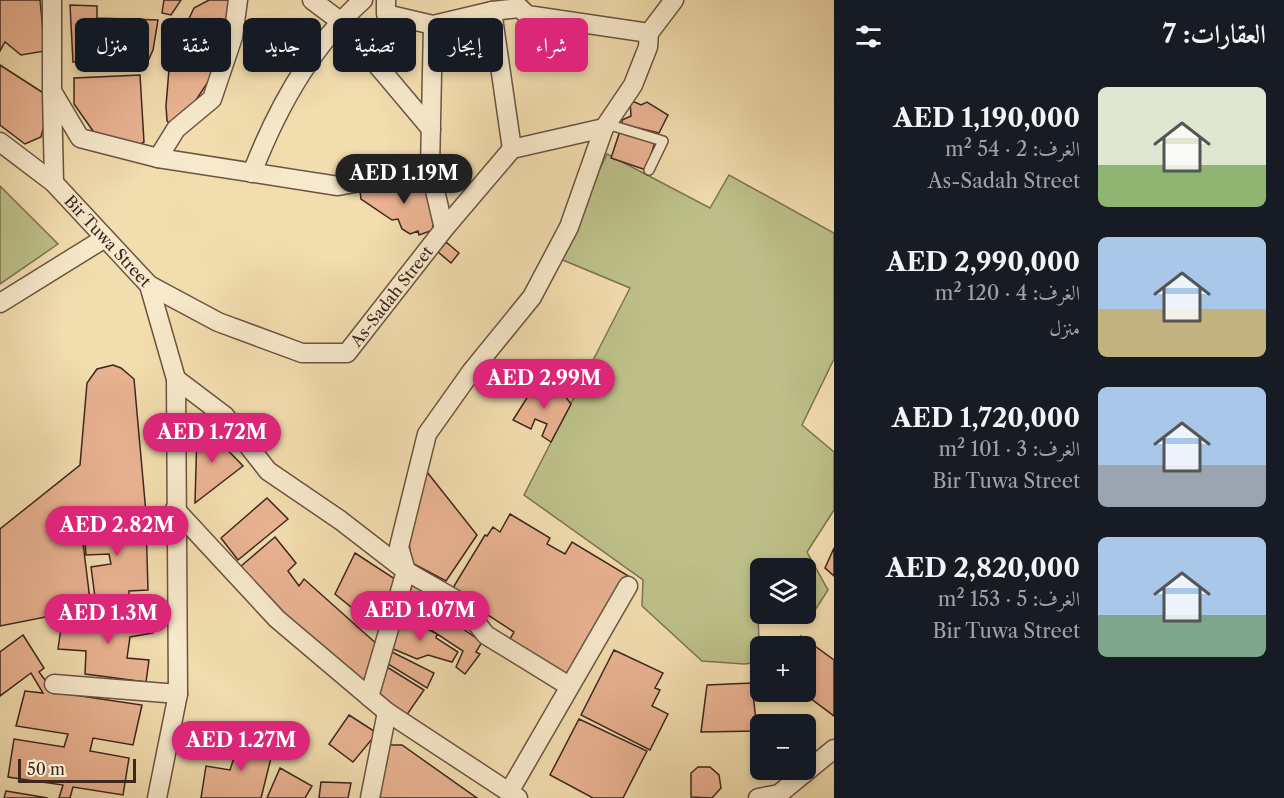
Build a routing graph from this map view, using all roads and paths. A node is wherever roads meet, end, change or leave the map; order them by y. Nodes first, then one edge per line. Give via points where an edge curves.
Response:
1 (52, 0) edge
2 (238, 0) edge
3 (312, 0) edge
4 (363, 0) edge
5 (386, 0) edge
6 (674, 0) edge
7 (536, 8) edge
8 (492, 11) junction
9 (336, 18) edge
10 (343, 18) edge
11 (462, 18) edge
12 (428, 24) edge
13 (333, 30) edge
14 (649, 33) junction
15 (383, 72) edge
16 (432, 72) edge
17 (52, 91) junction
18 (606, 126) junction
19 (431, 129) junction
20 (0, 142) edge
21 (512, 149) junction
22 (158, 158) junction
23 (430, 169) junction
24 (650, 170) dead end
25 (252, 172) junction
26 (54, 183) junction
27 (444, 229) junction
28 (105, 238) junction
29 (149, 285) junction
30 (0, 303) edge
31 (177, 379) junction
32 (175, 509) junction
33 (406, 571) junction
34 (628, 586) dead end
35 (54, 684) dead end
36 (569, 686) junction
37 (178, 694) junction
38 (369, 697) junction
39 (387, 712) junction
40 (834, 749) edge
41 (513, 795) edge
42 (156, 797) edge
43 (370, 798) edge
44 (758, 798) edge

1 - 17 street
2 - 22 street via 233,37 212,99 176,129
3 - 9 street
4 - 10 street
5 - 12 street via 386,14
6 - 14 street
7 - 8 street via 527,15 520,8
7 - 14 street
8 - 11 street
8 - 21 street
13 - 25 street via 296,80 267,133
14 - 18 street via 633,85
15 - 19 street
16 - 19 street
17 - 22 street via 80,138
17 - 26 street
18 - 21 street
18 - 24 lane via 663,141
18 - 33 street via 569,227 531,297 428,434 399,547
19 - 23 street
20 - 26 street, Bir Tuwa Street
21 - 27 street, As-Sadah Street
22 - 25 street
23 - 25 street via 338,186
23 - 27 street
26 - 28 street, Bir Tuwa Street
27 - 29 street, As-Sadah Street via 347,353 302,353 218,322
28 - 29 street, Bir Tuwa Street
28 - 30 street
29 - 31 street, Bir Tuwa Street
31 - 32 street, Bir Tuwa Street
31 - 33 street via 225,416 268,471
32 - 37 street, Bir Tuwa Street
32 - 38 street via 277,619
33 - 36 street via 460,602 486,635
33 - 38 street
34 - 36 street
35 - 37 street
36 - 41 street
37 - 42 street, Bir Tuwa Street
38 - 39 street
39 - 41 street
39 - 43 street
40 - 44 street via 779,794

